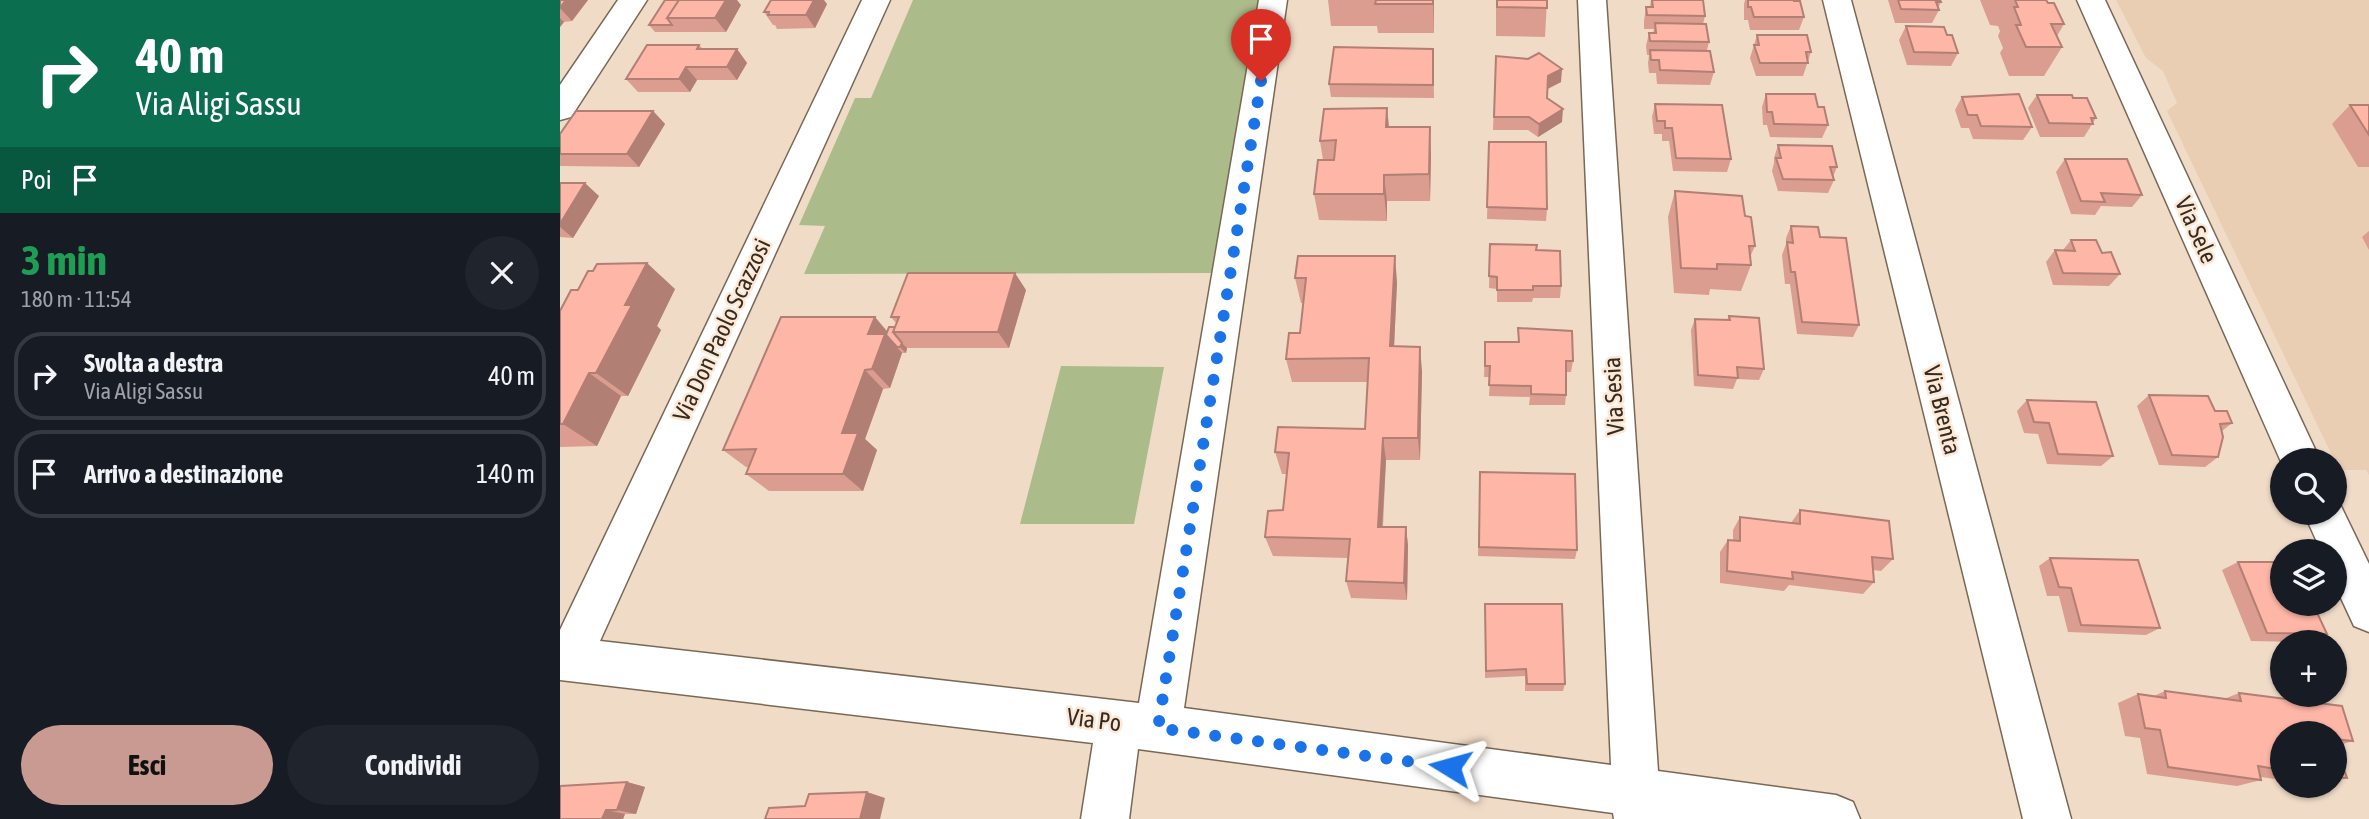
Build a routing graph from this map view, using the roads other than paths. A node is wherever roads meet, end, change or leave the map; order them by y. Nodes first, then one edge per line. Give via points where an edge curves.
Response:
1 (633, 0) edge
2 (876, 0) edge
3 (1273, 0) edge
4 (1592, 0) edge
5 (1837, 0) edge
6 (2091, 0) edge
7 (560, 109) edge
8 (2295, 448) edge
9 (2330, 525) edge
10 (2369, 611) edge
11 (564, 659) edge
12 (1139, 725) junction
13 (1636, 806) edge
14 (1105, 819) edge
15 (1836, 819) edge
16 (2046, 819) edge

1 - 7 street
2 - 11 street, Via Don Paolo Scazzosi
3 - 12 street
4 - 13 street, Via Sesia
5 - 16 street, Via Brenta
6 - 8 street, Via Sele
9 - 10 street
11 - 12 street, Via Po
12 - 13 street, Via Po
12 - 14 street
13 - 15 street, Via Po

